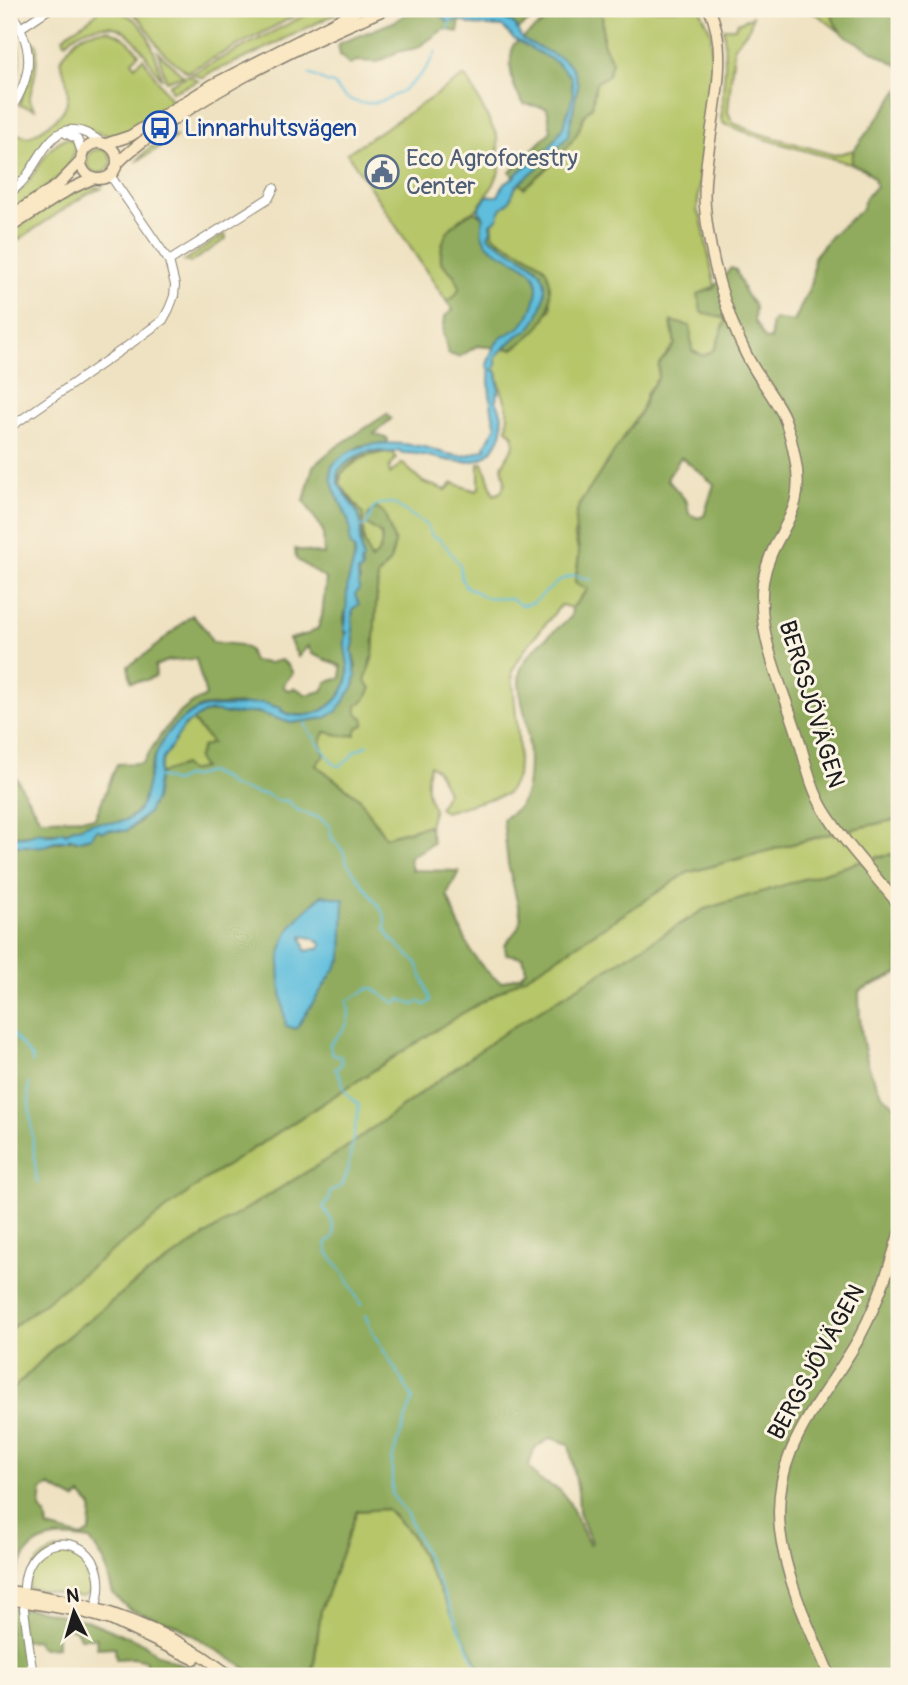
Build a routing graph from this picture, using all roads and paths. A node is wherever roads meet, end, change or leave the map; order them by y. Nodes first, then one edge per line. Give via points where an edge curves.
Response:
1 (9, 9) edge
2 (48, 9) edge
3 (360, 9) edge
4 (710, 10) edge
5 (380, 11) edge
6 (22, 27) junction
7 (9, 112) edge
8 (62, 132) junction
9 (104, 144) junction
10 (82, 158) junction
11 (117, 164) junction
12 (110, 176) junction
13 (94, 178) junction
14 (274, 188) dead end
15 (9, 193) edge
16 (9, 217) edge
17 (9, 228) edge
18 (169, 261) junction
19 (9, 428) edge
20 (899, 905) edge
21 (899, 1234) edge
22 (24, 1586) dead end
23 (9, 1591) edge
24 (9, 1599) edge
25 (24, 1609) dead end
26 (94, 1611) junction
27 (829, 1675) edge
28 (33, 1676) edge
29 (232, 1676) edge

1 - 6 street
2 - 6 street
3 - 9 main road via 212,85 130,136
4 - 20 main road, BERGSJÖVÄGEN via 718,48 705,184 709,237 736,331 785,419 798,473 795,506 765,571 764,631 819,800
5 - 11 main road via 220,91 160,128
6 - 7 street via 27,74
8 - 9 street via 82,133
8 - 10 street via 77,139
8 - 15 street via 48,142 24,181
9 - 10 main road via 90,146
9 - 11 main road via 115,152
10 - 13 main road via 84,170
10 - 16 main road via 58,185
11 - 12 main road
12 - 13 main road
12 - 18 street
13 - 17 main road
14 - 18 street via 269,198
18 - 19 street via 174,296 163,320
21 - 27 main road, BERGSJÖVÄGEN via 866,1325 798,1433 781,1482 785,1555 802,1613
22 - 26 street via 26,1570 36,1554 58,1544 74,1545 89,1554 99,1571
23 - 26 main road via 76,1602
24 - 26 main road
25 - 28 street
26 - 29 main road

